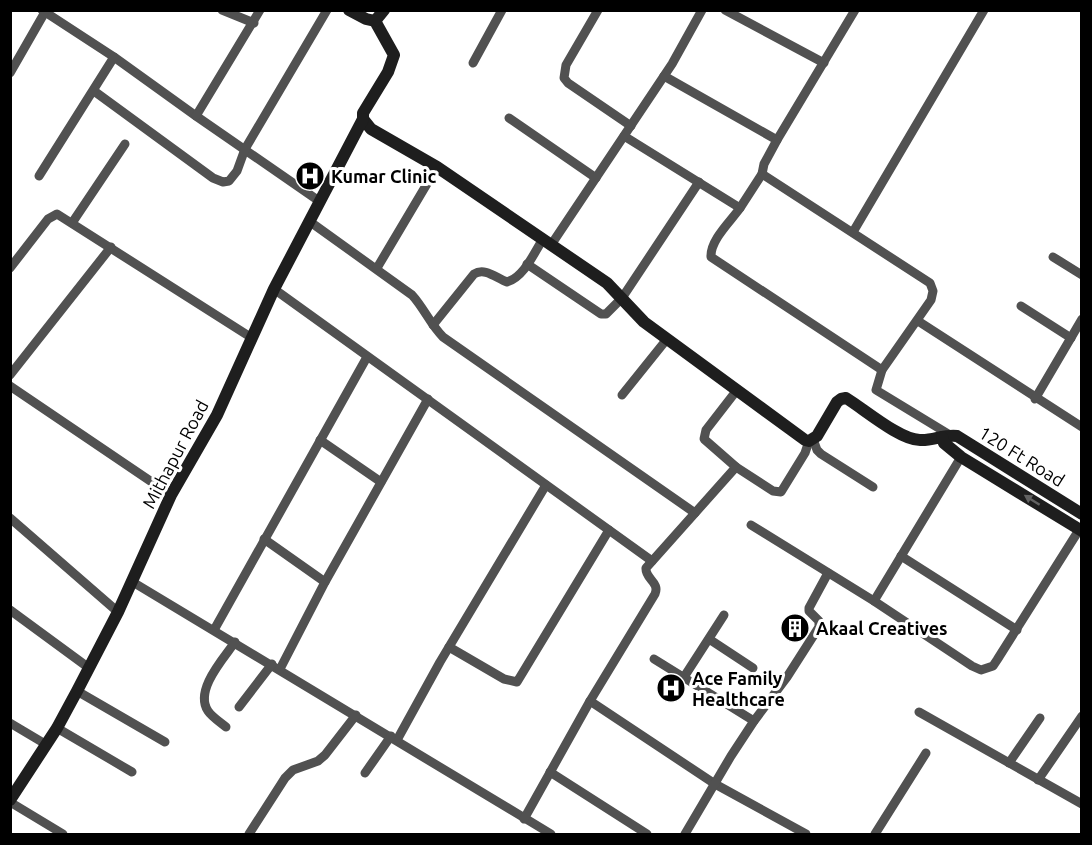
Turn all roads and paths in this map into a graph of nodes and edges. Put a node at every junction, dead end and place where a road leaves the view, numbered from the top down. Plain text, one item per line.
1 (222, 10) edge
2 (260, 10) edge
3 (327, 10) edge
4 (349, 10) edge
5 (384, 10) edge
6 (502, 10) edge
7 (598, 10) edge
8 (702, 10) edge
9 (725, 10) edge
10 (855, 10) edge
11 (984, 10) edge
12 (44, 11) edge
13 (375, 21) junction
14 (254, 23) junction
15 (114, 57) junction
16 (473, 63) dead end
17 (824, 63) junction
18 (10, 73) edge
19 (664, 76) junction
20 (94, 91) junction
21 (196, 116) junction
22 (509, 118) dead end
23 (363, 119) junction
24 (631, 126) junction
25 (624, 136) junction
26 (777, 140) junction
27 (125, 144) dead end
28 (245, 149) junction
29 (437, 167) junction
30 (762, 174) junction
31 (39, 176) dead end
32 (596, 178) junction
33 (699, 182) junction
34 (320, 201) junction
35 (741, 208) junction
36 (309, 221) junction
37 (72, 223) junction
38 (853, 232) junction
39 (547, 242) junction
40 (111, 247) junction
41 (1053, 257) dead end
42 (527, 264) junction
43 (10, 268) edge
44 (377, 268) junction
45 (1082, 275) edge
46 (274, 289) junction
47 (622, 298) junction
48 (1021, 306) dead end
49 (1082, 319) edge
50 (918, 321) junction
51 (434, 326) junction
52 (252, 338) junction
53 (1071, 338) junction
54 (667, 339) junction
55 (367, 357) junction
56 (882, 370) junction
57 (10, 375) edge
58 (10, 386) edge
59 (737, 390) junction
60 (622, 395) dead end
61 (428, 399) junction
62 (1035, 399) junction
63 (1082, 427) edge
64 (946, 436) junction
65 (320, 440) junction
66 (811, 440) junction
67 (961, 457) junction
68 (736, 467) junction
69 (381, 482) junction
70 (546, 486) junction
71 (873, 487) dead end
72 (171, 495) junction
73 (695, 513) junction
74 (1082, 514) edge
75 (10, 518) edge
76 (751, 525) dead end
77 (609, 530) junction
78 (1080, 530) edge
79 (264, 539) junction
80 (901, 556) junction
81 (652, 561) junction
82 (828, 573) junction
83 (131, 581) junction
84 (325, 582) junction
85 (874, 601) junction
86 (10, 610) edge
87 (118, 612) junction
88 (724, 615) dead end
89 (214, 630) junction
90 (1017, 630) junction
91 (709, 639) junction
92 (235, 642) junction
93 (449, 648) junction
94 (654, 659) dead end
95 (276, 667) junction
96 (89, 668) junction
97 (753, 668) dead end
98 (684, 677) junction
99 (78, 691) junction
100 (590, 701) junction
101 (239, 707) dead end
102 (919, 712) dead end
103 (356, 715) junction
104 (1082, 716) edge
105 (1040, 718) dead end
106 (754, 721) junction
107 (10, 723) edge
108 (226, 727) dead end
109 (57, 728) junction
110 (394, 738) junction
111 (165, 742) dead end
112 (46, 745) junction
113 (926, 753) dead end
114 (1009, 763) junction
115 (132, 772) dead end
116 (550, 772) junction
117 (365, 773) dead end
118 (1038, 780) junction
119 (715, 784) junction
120 (10, 801) edge
121 (1082, 804) edge
122 (524, 819) junction
123 (790, 831) edge
124 (63, 834) edge
125 (249, 834) edge
126 (551, 834) edge
127 (647, 834) edge
128 (686, 834) edge
129 (806, 834) edge
130 (875, 834) edge

1 - 14 street
2 - 14 street
3 - 28 street
4 - 13 street
5 - 13 street
6 - 16 street
7 - 24 street
8 - 19 street
9 - 17 street
10 - 17 street
11 - 38 street
12 - 15 street
12 - 18 street
13 - 23 street, Mithapur Road
14 - 21 street
15 - 20 street
15 - 21 street
17 - 26 street
19 - 24 street
19 - 26 street
20 - 28 street
20 - 31 street
21 - 28 street
22 - 32 street
23 - 29 street
23 - 34 street, Mithapur Road
24 - 25 street
25 - 32 street
25 - 33 street
26 - 30 street
27 - 37 street
28 - 34 street
29 - 39 street
29 - 44 street
30 - 35 street
30 - 38 street
32 - 39 street
33 - 35 street
33 - 47 street
34 - 36 street, Mithapur Road
35 - 56 street
36 - 44 street
36 - 46 street, Mithapur Road
37 - 40 street
37 - 43 street
38 - 50 street
39 - 42 street
39 - 47 street
40 - 52 street
40 - 57 street
41 - 45 street
42 - 47 street
42 - 51 street
44 - 51 street
46 - 52 street, Mithapur Road
46 - 55 street
47 - 54 street
48 - 53 street
49 - 53 street
50 - 56 street
50 - 62 street
51 - 73 street
52 - 72 street, Mithapur Road
53 - 62 street
54 - 59 street
54 - 60 street
55 - 61 street
55 - 65 street
56 - 64 street
58 - 72 street
59 - 66 street
59 - 68 street
61 - 69 street
61 - 70 street
62 - 63 street
64 - 66 street
64 - 67 street
64 - 74 street, 120 Ft Road
65 - 69 street
65 - 79 street
66 - 68 street
66 - 71 street
78 -> 67 street
67 - 80 street
68 - 73 street
69 - 84 street
70 - 77 street
70 - 93 street
72 - 83 street, Mithapur Road
73 - 81 street
75 - 87 street
76 - 82 street
77 - 81 street
77 - 93 street
78 - 90 street
79 - 84 street
79 - 89 street
80 - 85 street
80 - 90 street
81 - 100 street
82 - 85 street
82 - 106 street
83 - 87 street, Mithapur Road
83 - 89 street
84 - 95 street
85 - 90 street
86 - 96 street
87 - 96 street, Mithapur Road
88 - 91 street
89 - 92 street
91 - 97 street
91 - 98 street
92 - 95 street
92 - 108 street
93 - 110 street
94 - 98 street
95 - 101 street
95 - 103 street
96 - 99 street, Mithapur Road
98 - 106 street
99 - 109 street, Mithapur Road
99 - 111 street
100 - 116 street
100 - 119 street
102 - 114 street
103 - 110 street
103 - 125 street
104 - 118 street
105 - 114 street
106 - 119 street
107 - 112 street
109 - 112 street, Mithapur Road
109 - 115 street
110 - 117 street
110 - 122 street
112 - 120 street, Mithapur Road
113 - 130 street
114 - 118 street
116 - 122 street
116 - 127 street
118 - 121 street
119 - 123 street
119 - 128 street
120 - 124 street
122 - 126 street
123 - 129 street

